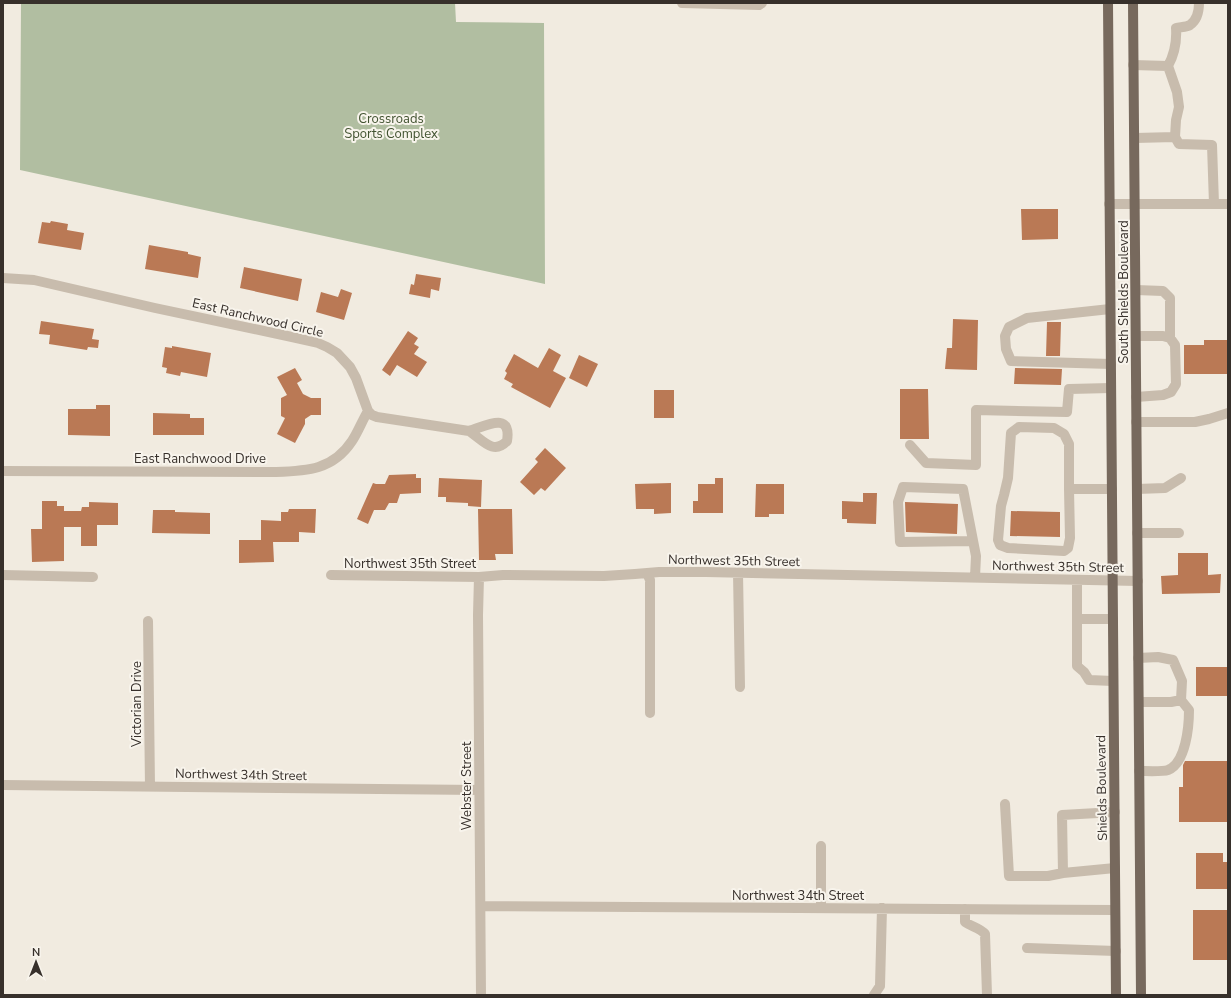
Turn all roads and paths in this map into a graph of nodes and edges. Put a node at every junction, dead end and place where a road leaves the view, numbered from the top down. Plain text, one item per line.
1 (682, 3) edge
2 (762, 3) edge
3 (1108, 3) edge
4 (1133, 3) edge
5 (1199, 3) edge
6 (1134, 65) junction
7 (1168, 66) junction
8 (1175, 137) junction
9 (1134, 138) junction
10 (1109, 204) junction
11 (1135, 204) junction
12 (1214, 204) junction
13 (1228, 204) edge
14 (3, 278) edge
15 (1136, 290) junction
16 (1110, 309) junction
17 (1136, 336) junction
18 (1170, 338) junction
19 (1111, 364) junction
20 (1111, 388) junction
21 (1136, 397) junction
22 (368, 411) junction
23 (1228, 413) edge
24 (1136, 422) junction
25 (469, 431) dead end
26 (910, 445) dead end
27 (3, 471) edge
28 (1181, 478) dead end
29 (1069, 488) junction
30 (1137, 488) junction
31 (1112, 489) junction
32 (1137, 533) junction
33 (1179, 533) dead end
34 (973, 540) junction
35 (647, 573) junction
36 (738, 573) junction
37 (3, 575) edge
38 (330, 575) dead end
39 (93, 577) dead end
40 (479, 577) junction
41 (975, 577) junction
42 (1077, 580) junction
43 (1112, 580) junction
44 (1138, 581) junction
45 (1077, 619) junction
46 (1113, 619) junction
47 (148, 621) dead end
48 (1138, 658) junction
49 (1113, 681) junction
50 (740, 687) dead end
51 (1181, 700) junction
52 (1139, 702) junction
53 (650, 713) dead end
54 (1139, 771) junction
55 (3, 785) edge
56 (150, 787) junction
57 (479, 790) junction
58 (1005, 804) dead end
59 (1114, 812) junction
60 (821, 846) dead end
61 (1115, 868) junction
62 (1063, 873) junction
63 (481, 906) junction
64 (821, 908) junction
65 (882, 908) junction
66 (965, 909) junction
67 (1115, 910) junction
68 (1027, 948) dead end
69 (1116, 951) junction
70 (481, 995) edge
71 (874, 995) edge
72 (987, 995) edge
73 (1116, 995) edge
74 (1141, 995) edge

1 - 2 street
3 - 10 main road, South Shields Boulevard
4 - 6 main road, South Shields Boulevard
5 - 7 street
6 - 7 street
6 - 9 main road, South Shields Boulevard
7 - 8 street
8 - 9 street
8 - 12 street
9 - 11 main road, South Shields Boulevard
10 - 11 street
10 - 16 main road, South Shields Boulevard
11 - 12 street
11 - 15 main road, South Shields Boulevard
12 - 13 street
14 - 22 street, East Ranchwood Circle
15 - 17 main road, South Shields Boulevard
15 - 18 street
16 - 19 main road, South Shields Boulevard
16 - 19 street
17 - 18 street
17 - 21 main road, South Shields Boulevard
18 - 21 street
19 - 20 main road, South Shields Boulevard
20 - 26 street
20 - 31 main road, South Shields Boulevard
21 - 24 main road, South Shields Boulevard
22 - 25 street
22 - 27 street, East Ranchwood Drive
23 - 24 street
24 - 30 main road, South Shields Boulevard
28 - 30 street
29 - 29 street
29 - 31 street
30 - 32 main road, South Shields Boulevard
31 - 43 main road, South Shields Boulevard
32 - 33 street
32 - 44 main road, South Shields Boulevard
34 - 34 street
34 - 41 street
35 - 36 street, Northwest 35th Street
35 - 40 street, Northwest 35th Street
35 - 53 street
36 - 41 street, Northwest 35th Street
36 - 50 street
37 - 39 street
38 - 40 street, Northwest 35th Street
40 - 57 street, Webster Street
41 - 42 street, Northwest 35th Street
42 - 43 street, Northwest 35th Street
42 - 45 street
43 - 44 street, Northwest 35th Street
43 - 46 main road, Shields Boulevard
44 - 48 main road
45 - 46 street
45 - 49 street
46 - 49 main road, Shields Boulevard
47 - 56 street, Victorian Drive
48 - 51 street
48 - 52 main road
49 - 59 main road, Shields Boulevard
51 - 52 street
51 - 54 street
52 - 54 main road
54 - 74 main road
55 - 56 street, Northwest 34th Street
56 - 57 street, Northwest 34th Street
57 - 63 street, Webster Street
58 - 62 street
59 - 61 main road, Shields Boulevard
59 - 62 street
60 - 64 street
61 - 62 street
61 - 67 main road, Shields Boulevard
63 - 64 street, Northwest 34th Street
63 - 70 street, Webster Street
64 - 65 street, Northwest 34th Street
65 - 66 street, Northwest 34th Street
65 - 71 street
66 - 67 street, Northwest 34th Street
66 - 72 street
67 - 69 main road, Shields Boulevard
68 - 69 street
69 - 73 main road, Shields Boulevard

